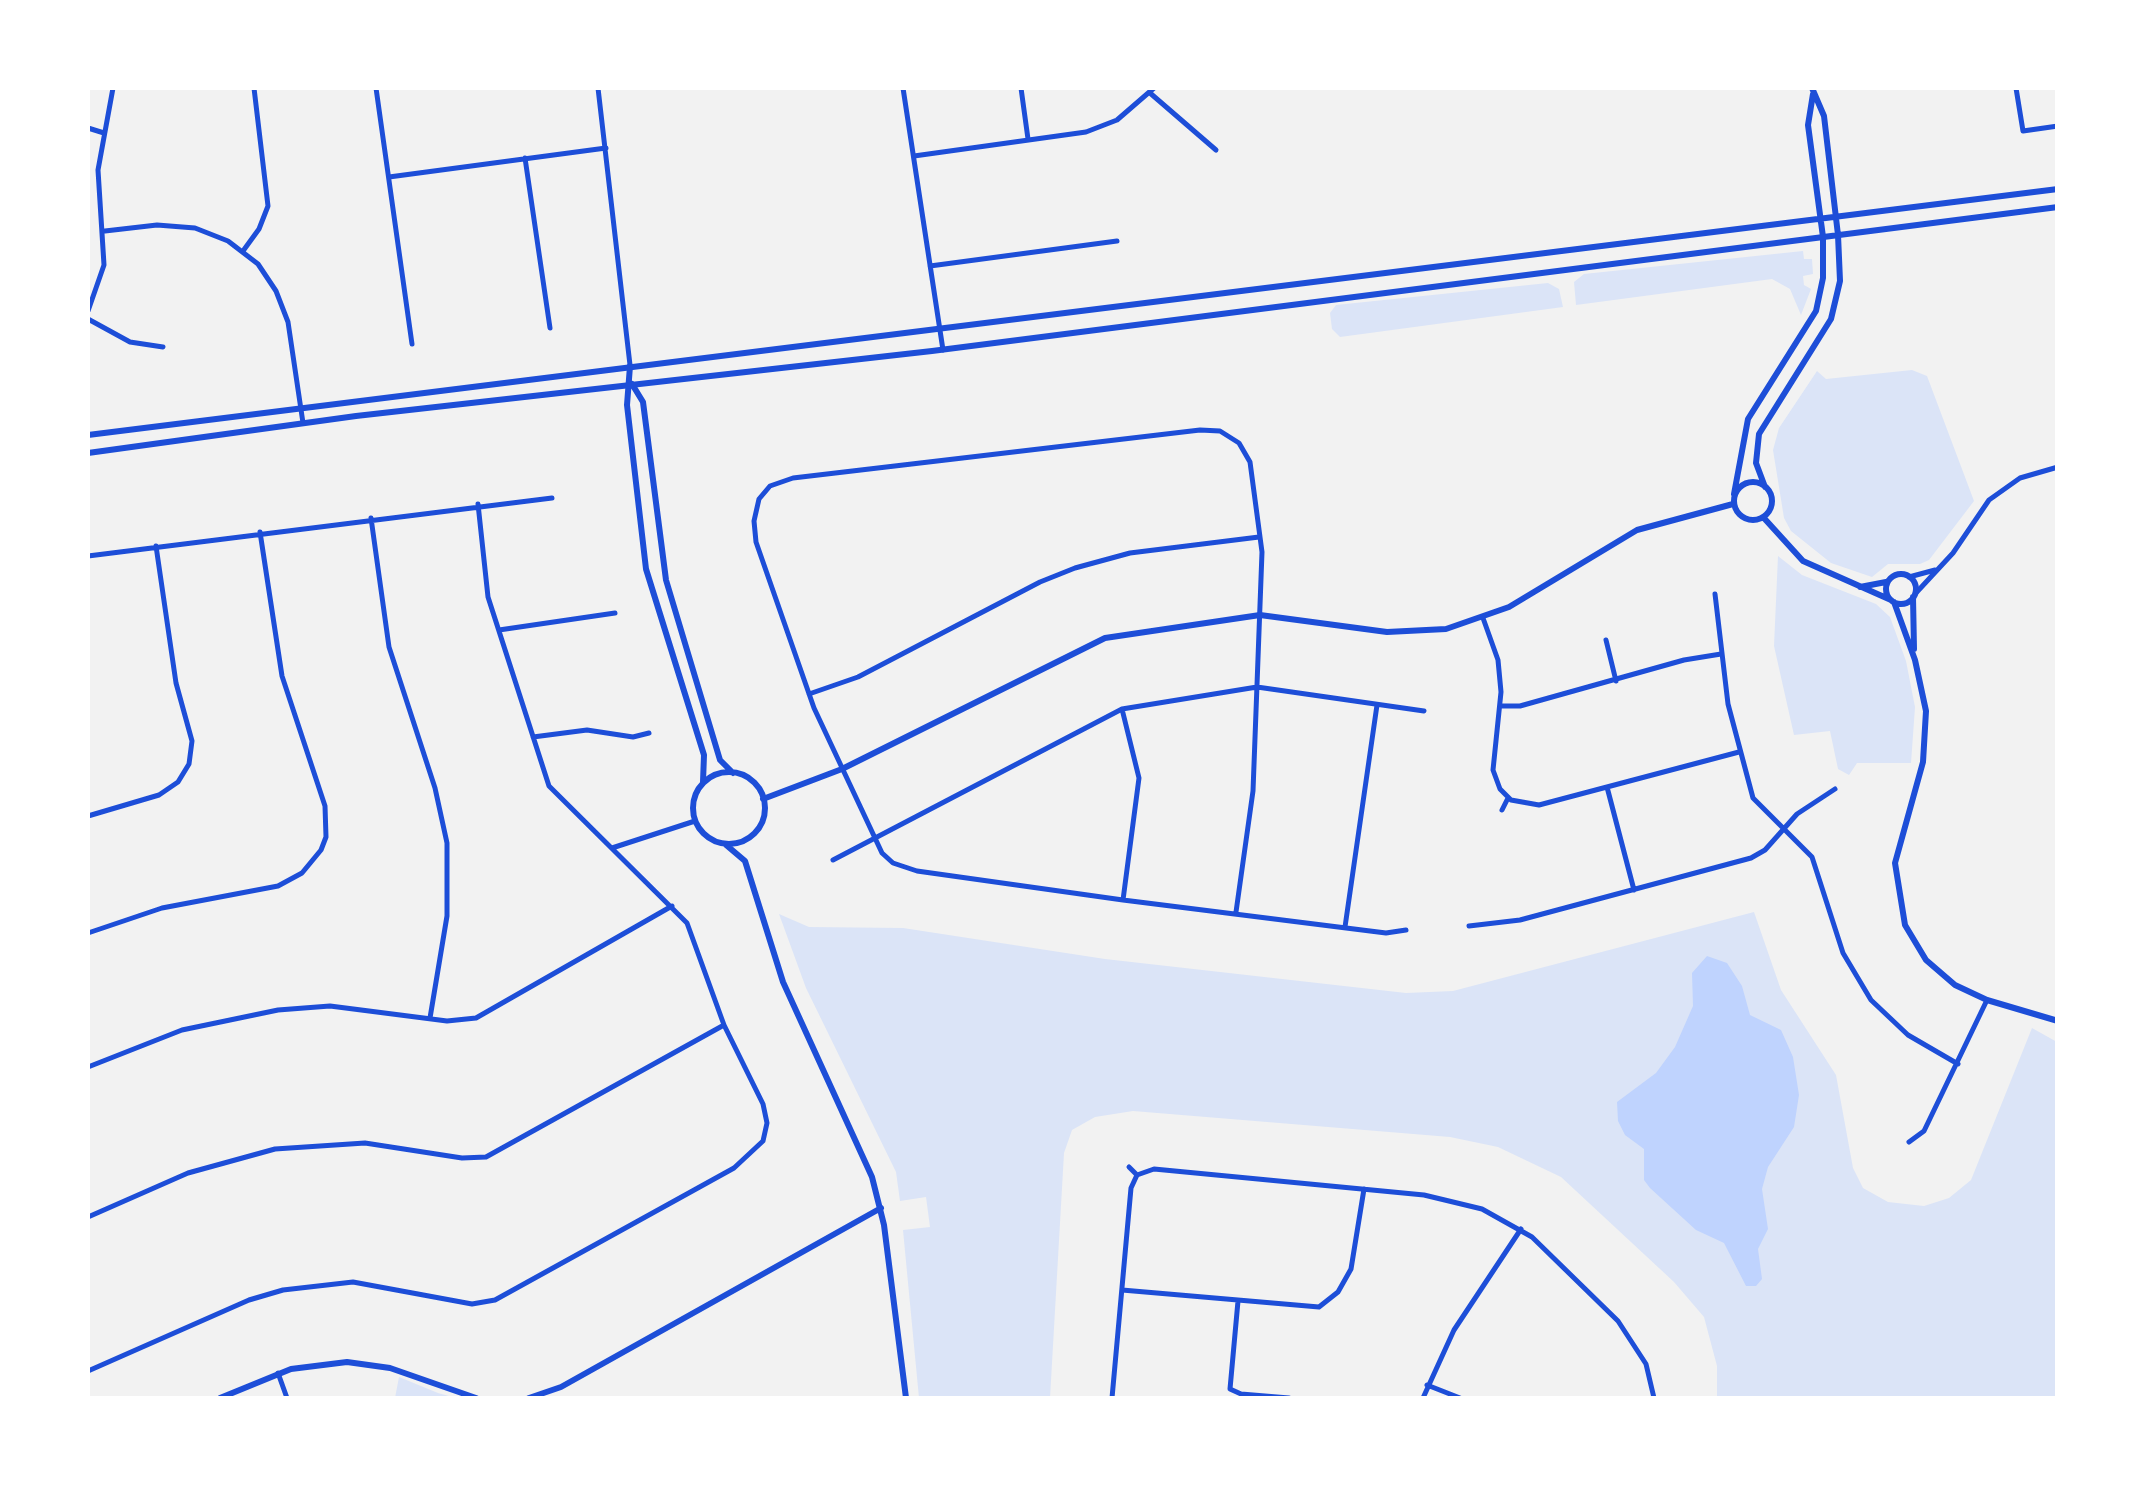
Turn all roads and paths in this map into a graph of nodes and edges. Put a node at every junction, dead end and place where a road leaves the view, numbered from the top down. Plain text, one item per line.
1 (113, 88) edge
2 (254, 88) edge
3 (376, 88) edge
4 (598, 88) edge
5 (903, 88) edge
6 (1021, 88) edge
7 (2016, 88) edge
8 (1152, 90) edge
9 (1812, 91) edge
10 (2058, 126) edge
11 (88, 128) edge
12 (104, 133) junction
13 (1028, 140) junction
14 (606, 148) junction
15 (1216, 150) dead end
16 (913, 156) junction
17 (525, 158) junction
18 (389, 177) junction
19 (2058, 189) edge
20 (2058, 207) edge
21 (1836, 217) junction
22 (1820, 219) junction
23 (105, 231) junction
24 (1838, 235) junction
25 (1823, 237) junction
26 (1117, 241) dead end
27 (243, 251) junction
28 (930, 266) junction
29 (88, 311) edge
30 (88, 319) edge
31 (550, 328) dead end
32 (940, 332) junction
33 (412, 344) dead end
34 (163, 347) dead end
35 (943, 350) junction
36 (630, 365) junction
37 (632, 383) junction
38 (300, 406) junction
39 (303, 423) junction
40 (88, 436) edge
41 (88, 453) edge
42 (2058, 467) edge
43 (1765, 487) junction
44 (1734, 494) junction
45 (552, 498) dead end
46 (478, 504) junction
47 (1732, 504) junction
48 (1763, 517) junction
49 (370, 518) junction
50 (260, 532) junction
51 (1260, 536) junction
52 (156, 546) junction
53 (88, 556) edge
54 (1938, 569) junction
55 (1910, 576) junction
56 (1888, 581) junction
57 (1858, 587) junction
58 (1715, 594) dead end
59 (1914, 596) junction
60 (1893, 601) junction
61 (615, 613) dead end
62 (1260, 615) junction
63 (1483, 618) junction
64 (498, 630) junction
65 (1606, 640) dead end
66 (1722, 654) junction
67 (1915, 660) junction
68 (1616, 681) junction
69 (1257, 687) junction
70 (809, 694) junction
71 (1377, 705) junction
72 (1501, 706) junction
73 (1122, 710) junction
74 (1424, 710) dead end
75 (649, 734) dead end
76 (533, 736) junction
77 (1740, 752) junction
78 (842, 769) junction
79 (732, 773) junction
80 (703, 782) junction
81 (1607, 787) junction
82 (1835, 789) dead end
83 (1508, 798) junction
84 (762, 799) junction
85 (1502, 810) dead end
86 (88, 816) edge
87 (695, 821) junction
88 (1783, 830) junction
89 (751, 838) junction
90 (875, 838) junction
91 (726, 844) junction
92 (612, 848) junction
93 (833, 860) dead end
94 (745, 861) junction
95 (1634, 890) junction
96 (1124, 900) junction
97 (672, 906) junction
98 (1236, 912) junction
99 (1469, 926) dead end
100 (1344, 928) junction
101 (1406, 930) dead end
102 (88, 934) edge
103 (1987, 1000) junction
104 (430, 1018) junction
105 (2058, 1022) edge
106 (724, 1025) junction
107 (1958, 1064) junction
108 (88, 1068) edge
109 (1909, 1142) dead end
110 (1129, 1168) dead end
111 (1137, 1175) junction
112 (1364, 1189) junction
113 (881, 1208) junction
114 (88, 1217) edge
115 (1520, 1229) junction
116 (1122, 1290) junction
117 (1238, 1301) junction
118 (88, 1371) edge
119 (278, 1374) junction
120 (1427, 1385) junction
121 (1232, 1396) edge
122 (220, 1398) edge
123 (287, 1398) edge
124 (476, 1398) edge
125 (529, 1398) edge
126 (906, 1398) edge
127 (1112, 1398) edge
128 (1290, 1398) edge
129 (1422, 1398) edge
130 (1460, 1398) edge
131 (1654, 1398) edge

1 - 12 street
2 - 27 street
3 - 18 street
4 - 14 street
5 - 16 street
6 - 13 street
7 - 10 street
8 - 13 street
8 - 15 street
9 - 21 street
9 - 22 street
11 - 12 street
12 - 23 street
13 - 16 street
14 - 17 street
14 - 36 street
16 - 28 street
17 - 18 street
17 - 31 street
18 - 33 street
19 - 21 street
20 - 24 street
21 - 22 street
21 - 24 street
22 - 25 street
22 - 32 street
23 - 27 street
23 - 29 street
24 - 25 street
24 - 43 street
25 - 35 street
25 - 44 street
26 - 28 street
27 - 38 street
28 - 32 street
30 - 34 street
32 - 35 street
32 - 36 street
35 - 37 street
36 - 37 street
36 - 38 street
37 - 39 street
37 - 79 street
37 - 80 street
38 - 39 street
38 - 40 street
39 - 41 street
42 - 54 street
43 - 44 street
43 - 48 street
44 - 47 street
45 - 46 street
46 - 49 street
46 - 64 street
47 - 48 street
47 - 63 street
48 - 57 street
49 - 50 street
49 - 104 street
50 - 52 street
50 - 102 street
51 - 62 street
51 - 70 street
51 - 70 street
52 - 53 street
52 - 86 street
54 - 55 street
54 - 59 street
55 - 56 street
55 - 59 street
56 - 57 street
56 - 60 street
57 - 60 street
58 - 66 street
59 - 60 street
59 - 67 street
60 - 67 street
61 - 64 street
62 - 63 street
62 - 69 street
62 - 78 street
63 - 72 street
64 - 76 street
65 - 68 street
66 - 68 street
66 - 77 street
67 - 103 street
68 - 72 street
69 - 71 street
69 - 73 street
69 - 98 street
70 - 78 street
71 - 74 street
71 - 100 street
72 - 83 street
73 - 90 street
73 - 96 street
75 - 76 street
76 - 92 street
77 - 81 street
77 - 88 street
78 - 84 street
78 - 90 street
79 - 80 street
79 - 84 street
80 - 87 street
81 - 83 street
81 - 95 street
82 - 88 street
83 - 85 street
84 - 89 street
87 - 91 street
87 - 92 street
88 - 95 street
88 - 107 street
89 - 91 street
89 - 94 street
90 - 93 street
90 - 96 street
91 - 94 street
92 - 97 street
94 - 113 street
95 - 99 street
96 - 98 street
97 - 104 street
97 - 106 street
98 - 100 street
100 - 101 street
103 - 105 street
103 - 107 street
104 - 108 street
106 - 114 street
106 - 118 street
107 - 109 street
110 - 111 street
111 - 112 street
111 - 116 street
112 - 115 street
112 - 117 street
113 - 125 street
113 - 126 street
115 - 120 street
115 - 131 street
116 - 117 street
116 - 127 street
117 - 121 street
119 - 122 street
119 - 123 street
119 - 124 street
120 - 129 street
120 - 130 street
121 - 128 street

